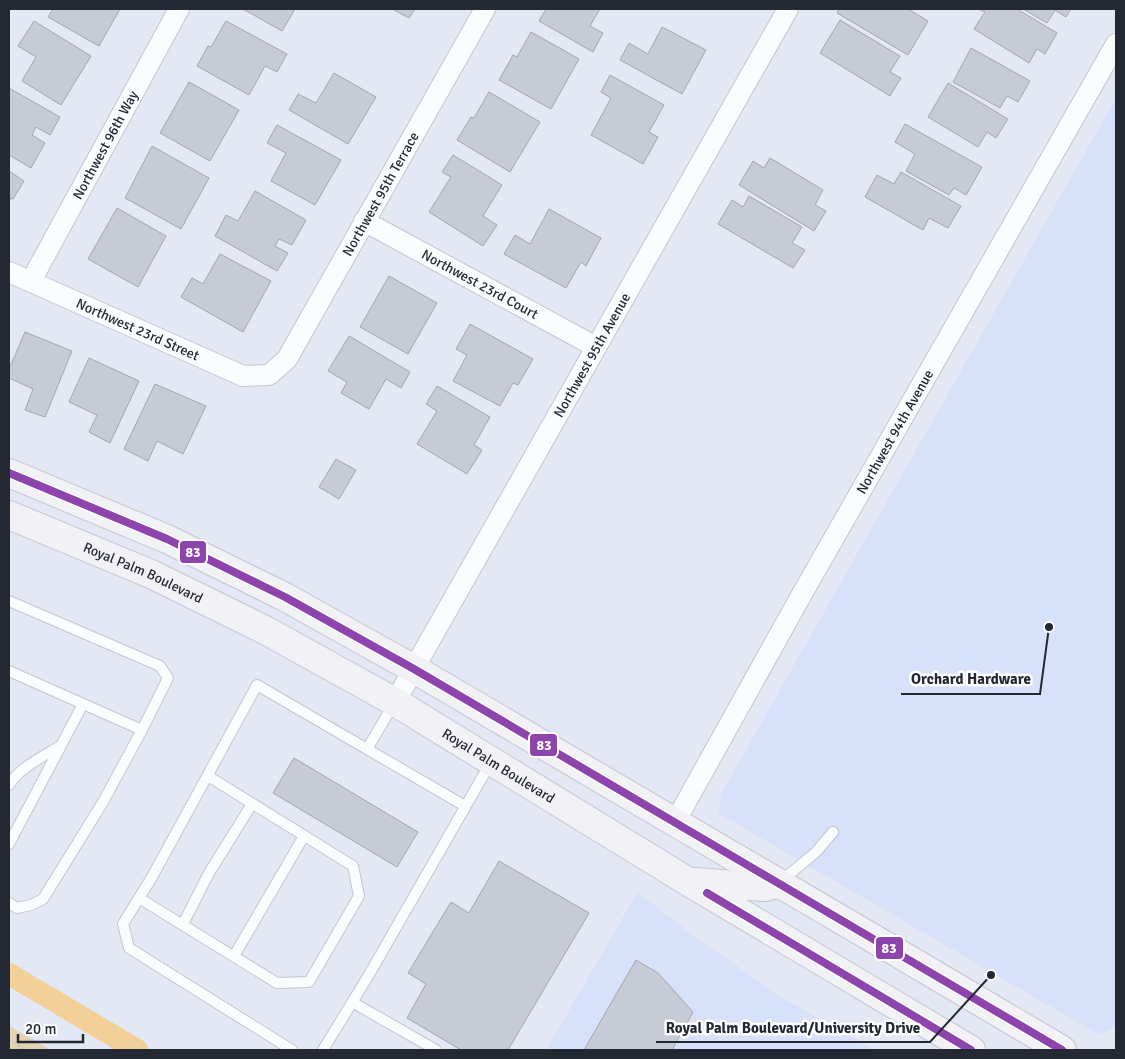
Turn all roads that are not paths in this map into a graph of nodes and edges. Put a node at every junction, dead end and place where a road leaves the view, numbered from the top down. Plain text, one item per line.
1 (179, 9) edge
2 (485, 9) edge
3 (788, 9) edge
4 (1116, 44) edge
5 (364, 221) junction
6 (9, 272) edge
7 (31, 281) junction
8 (596, 347) junction
9 (270, 375) joint
10 (9, 473) edge
11 (9, 515) edge
12 (9, 601) edge
13 (414, 669) junction
14 (9, 671) edge
15 (395, 702) junction
16 (83, 704) junction
17 (142, 730) junction
18 (61, 745) junction
19 (367, 749) junction
20 (491, 761) junction
21 (208, 776) junction
22 (9, 785) edge
23 (252, 804) junction
24 (465, 806) junction
25 (675, 822) junction
26 (833, 832) dead end
27 (304, 836) junction
28 (9, 844) edge
29 (687, 881) junction
30 (779, 883) junction
31 (139, 898) junction
32 (9, 903) edge
33 (183, 924) junction
34 (234, 956) junction
35 (352, 1002) junction
36 (292, 1050) edge
37 (323, 1050) edge
38 (436, 1050) edge
39 (971, 1050) edge
40 (1062, 1050) edge

1 - 7 street, Northwest 96th Way
2 - 5 street, Northwest 95th Terrace
3 - 8 street, Northwest 95th Avenue
4 - 25 street, Northwest 94th Avenue
5 - 8 street, Northwest 23rd Court
5 - 9 street, Northwest 95th Terrace
6 - 7 street, Northwest 23rd Street
7 - 9 street, Northwest 23rd Street
8 - 13 street, Northwest 95th Avenue
10 - 13 main road
11 - 15 main road, Royal Palm Boulevard
12 - 17 lane
13 - 15 street, Northwest 95th Avenue
13 - 25 main road
14 - 16 lane
15 - 19 lane
15 - 20 main road, Royal Palm Boulevard
16 - 17 lane
16 - 18 lane
17 - 32 lane
18 - 22 lane
18 - 28 lane
19 - 21 lane
19 - 24 lane
20 - 24 lane
20 - 29 main road, Royal Palm Boulevard
21 - 23 lane
21 - 31 lane
23 - 27 lane
23 - 33 lane
24 - 35 lane
25 - 30 main road
26 - 30 lane
27 - 34 lane
27 - 34 lane
29 - 30 main road
29 - 39 main road, Royal Palm Boulevard
30 - 40 main road
31 - 33 lane
31 - 36 lane
33 - 34 lane
35 - 37 lane
35 - 38 lane

